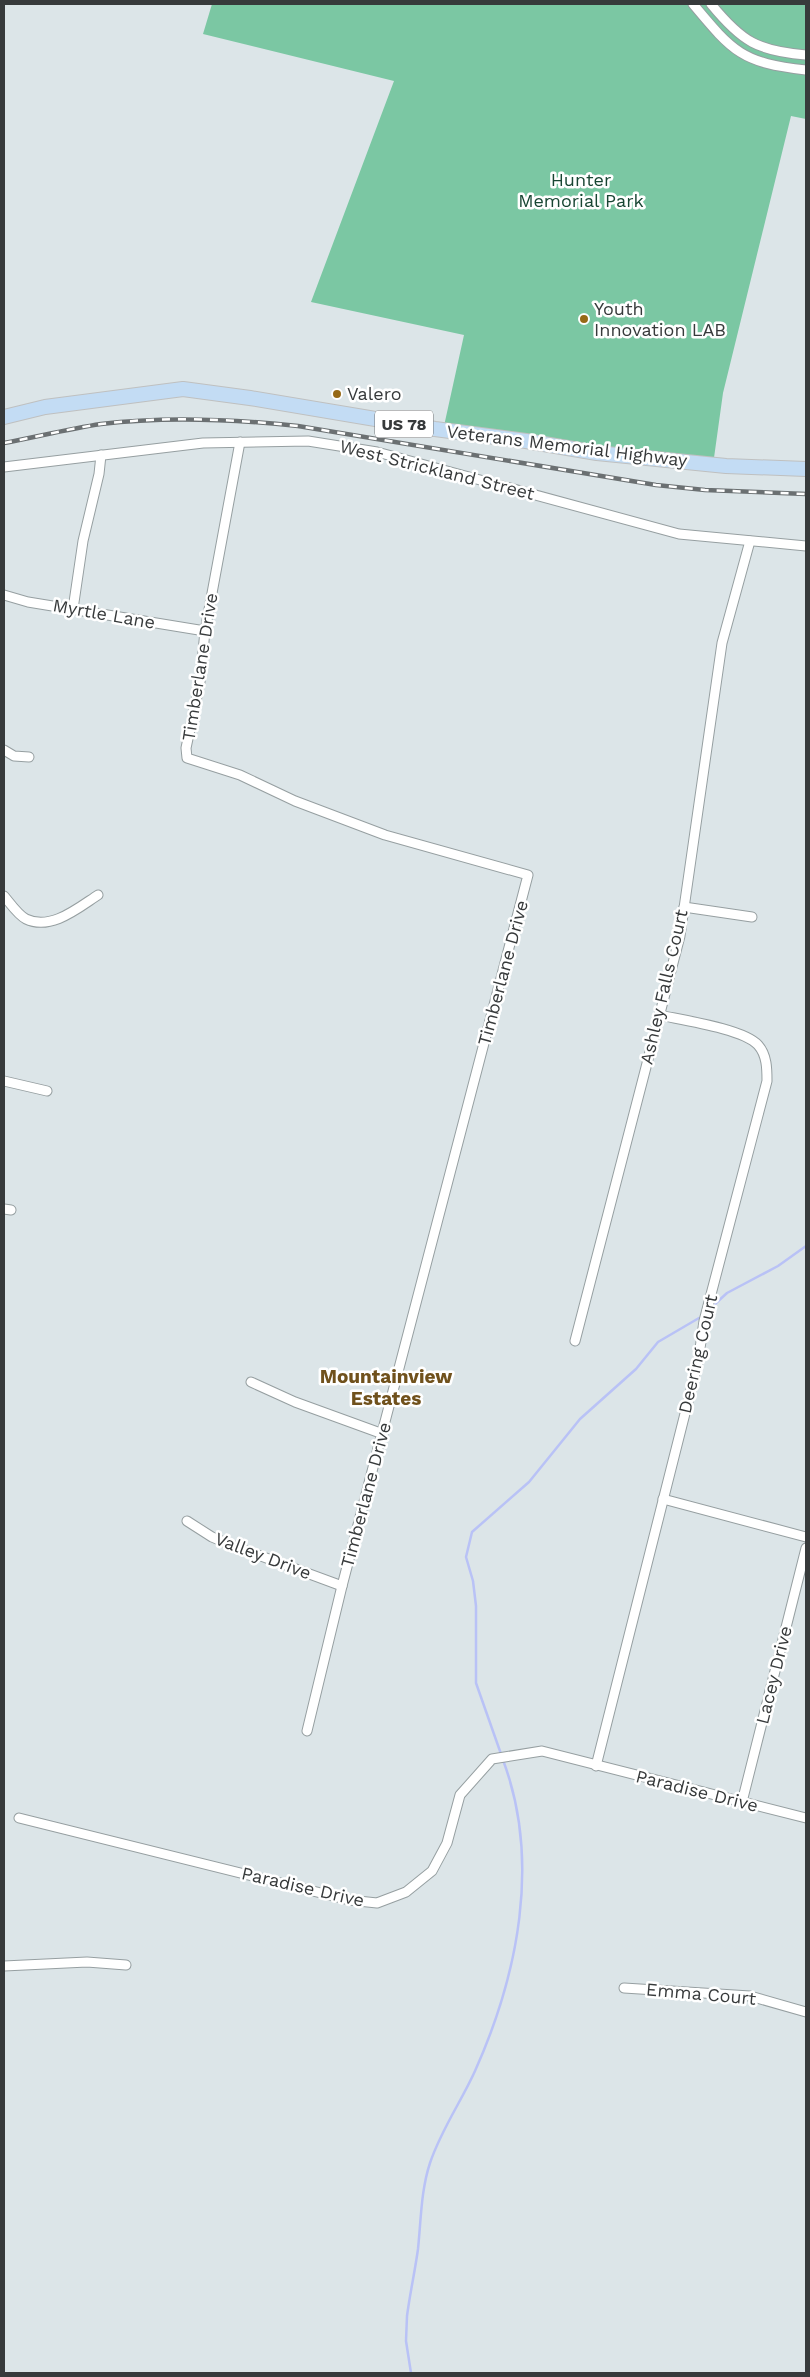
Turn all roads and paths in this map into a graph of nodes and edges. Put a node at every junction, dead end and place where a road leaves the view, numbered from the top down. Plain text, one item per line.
1 (693, 4) edge
2 (711, 4) edge
3 (806, 55) edge
4 (806, 70) edge
5 (4, 417) edge
6 (240, 442) junction
7 (100, 455) junction
8 (4, 467) edge
9 (806, 469) edge
10 (750, 541) junction
11 (806, 546) edge
12 (4, 595) edge
13 (72, 609) junction
14 (205, 631) junction
15 (4, 750) edge
16 (29, 757) dead end
17 (98, 895) dead end
18 (4, 896) edge
19 (684, 907) junction
20 (752, 917) dead end
21 (659, 1015) junction
22 (4, 1081) edge
23 (47, 1091) dead end
24 (575, 1341) dead end
25 (251, 1382) dead end
26 (383, 1434) junction
27 (663, 1499) junction
28 (187, 1522) dead end
29 (806, 1537) edge
30 (806, 1548) edge
31 (342, 1586) junction
32 (307, 1731) dead end
33 (596, 1766) junction
34 (742, 1802) junction
35 (19, 1818) dead end
36 (806, 1818) edge
37 (126, 1965) dead end
38 (4, 1966) edge
39 (624, 1988) dead end
40 (806, 2012) edge

1 - 4 street
2 - 3 street
5 - 9 main road, Veterans Memorial Highway / US 78
6 - 7 street, West Strickland Street
6 - 10 street, West Strickland Street
6 - 14 street, Timberlane Drive
7 - 8 street, West Strickland Street
7 - 13 street
10 - 11 street, West Strickland Street
10 - 19 street, Ashley Falls Court
12 - 13 street, Myrtle Lane
13 - 14 street, Myrtle Lane
14 - 26 street, Timberlane Drive
15 - 16 street
17 - 18 street
19 - 20 street
19 - 21 street, Ashley Falls Court
21 - 24 street, Ashley Falls Court
21 - 27 street, Deering Court
22 - 23 street
25 - 26 street
26 - 31 street, Timberlane Drive
27 - 29 street
27 - 33 street, Deering Court
28 - 31 street, Valley Drive
30 - 34 street, Lacey Drive
31 - 32 street, Timberlane Drive
33 - 34 street, Paradise Drive
33 - 35 street, Paradise Drive
34 - 36 street, Paradise Drive
37 - 38 street
39 - 40 street, Emma Court

